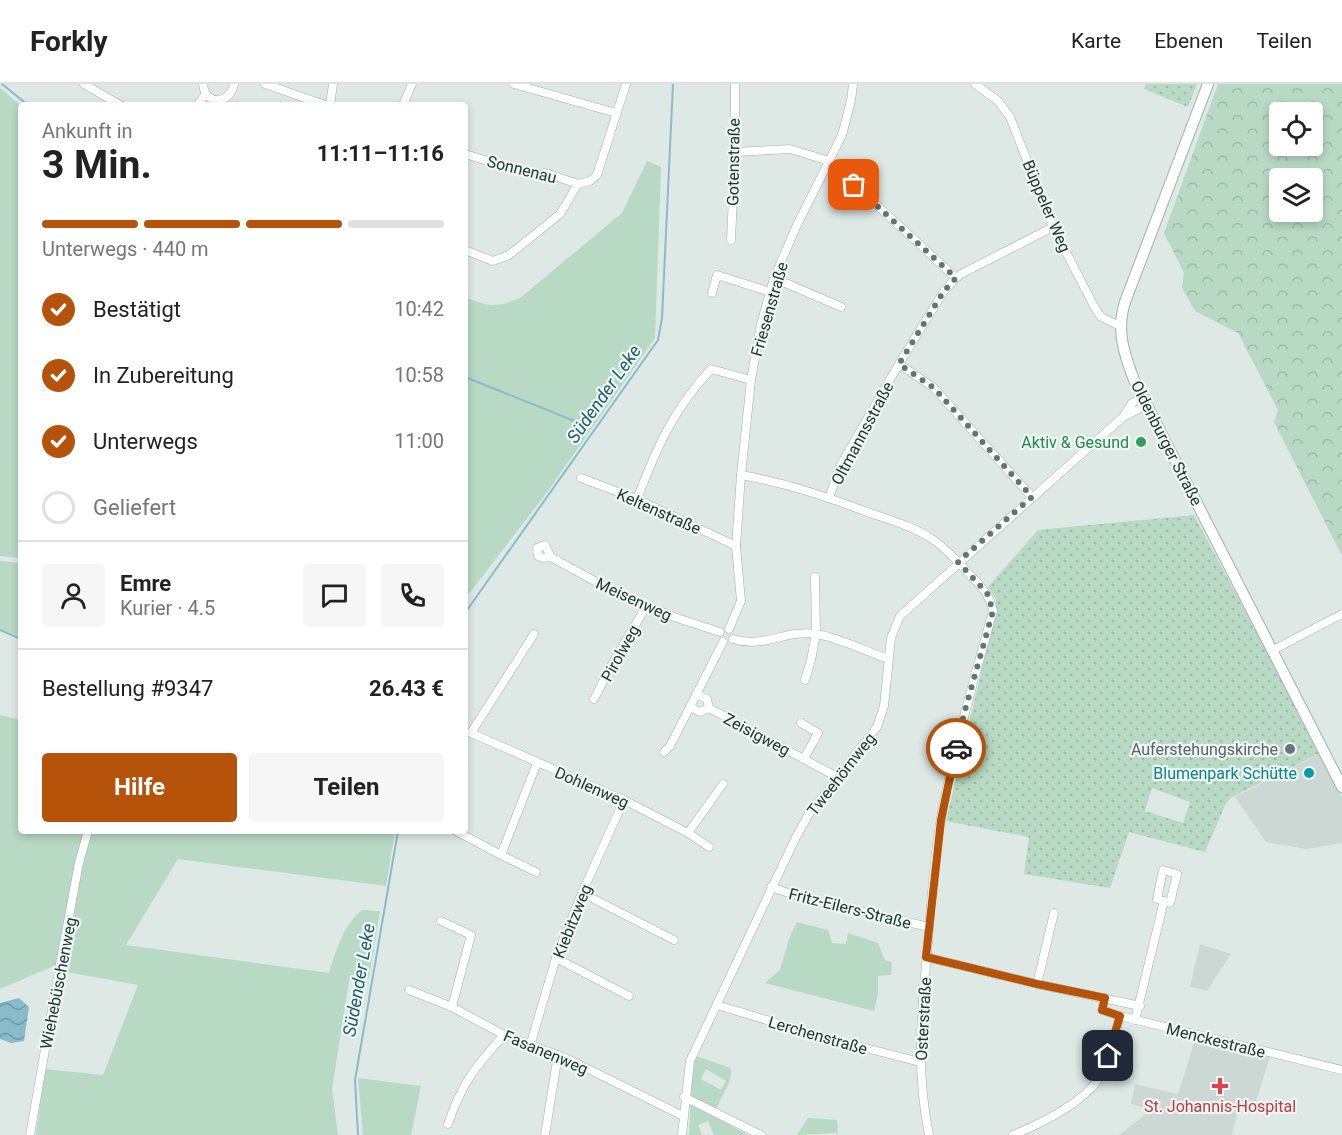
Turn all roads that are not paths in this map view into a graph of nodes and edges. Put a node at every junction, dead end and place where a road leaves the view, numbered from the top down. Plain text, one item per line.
1 (84, 84) edge
2 (203, 84) edge
3 (234, 84) edge
4 (265, 84) edge
5 (333, 84) edge
6 (412, 84) edge
7 (514, 84) edge
8 (626, 84) edge
9 (735, 84) edge
10 (853, 84) edge
11 (975, 84) edge
12 (1208, 84) edge
13 (206, 94) junction
14 (115, 102) edge
15 (199, 102) edge
16 (316, 102) edge
17 (330, 102) edge
18 (404, 102) edge
19 (616, 113) junction
20 (735, 152) junction
21 (468, 155) edge
22 (829, 161) junction
23 (578, 184) junction
24 (1053, 227) junction
25 (731, 240) dead end
26 (468, 251) edge
27 (774, 278) junction
28 (956, 278) junction
29 (770, 292) junction
30 (712, 293) dead end
31 (841, 307) dead end
32 (1120, 326) junction
33 (899, 364) junction
34 (751, 381) junction
35 (1145, 401) junction
36 (741, 475) junction
37 (581, 477) dead end
38 (1032, 497) junction
39 (829, 498) junction
40 (637, 499) junction
41 (736, 546) junction
42 (551, 557) dead end
43 (958, 562) junction
44 (814, 577) dead end
45 (646, 607) junction
46 (1342, 614) edge
47 (729, 629) junction
48 (720, 632) junction
49 (534, 634) dead end
50 (816, 634) junction
51 (733, 639) junction
52 (723, 642) junction
53 (1273, 650) junction
54 (888, 659) junction
55 (805, 680) dead end
56 (696, 694) junction
57 (594, 699) dead end
58 (690, 707) junction
59 (709, 708) junction
60 (801, 723) dead end
61 (664, 752) dead end
62 (804, 759) junction
63 (537, 763) junction
64 (839, 778) junction
65 (723, 784) dead end
66 (1342, 787) edge
67 (624, 800) junction
68 (688, 833) junction
69 (87, 834) edge
70 (462, 834) edge
71 (709, 847) dead end
72 (501, 855) junction
73 (536, 872) dead end
74 (771, 887) junction
75 (582, 893) junction
76 (1164, 901) dead end
77 (1054, 913) dead end
78 (441, 921) dead end
79 (929, 927) junction
80 (674, 940) dead end
81 (926, 957) junction
82 (556, 958) junction
83 (1037, 984) junction
84 (409, 990) dead end
85 (629, 996) dead end
86 (1105, 998) junction
87 (717, 1005) junction
88 (1140, 1005) junction
89 (452, 1007) junction
90 (1120, 1016) junction
91 (1136, 1020) junction
92 (504, 1035) junction
93 (530, 1046) junction
94 (558, 1055) junction
95 (920, 1062) junction
96 (1342, 1070) edge
97 (684, 1097) junction
98 (683, 1116) junction
99 (448, 1124) dead end
100 (30, 1135) edge
101 (544, 1135) edge
102 (682, 1135) edge
103 (761, 1135) edge
104 (929, 1135) edge
105 (1013, 1135) edge

1 - 14 street
2 - 13 street
3 - 13 street
4 - 16 street
5 - 17 street
6 - 18 street
7 - 19 street
8 - 19 street
9 - 20 street, Gotenstraße
10 - 22 street, Friesenstraße
11 - 24 street, Büppeler Weg
12 - 32 main road, Oldenburger Straße
13 - 15 street
19 - 23 street, Sonnenau
20 - 22 street
20 - 25 street, Gotenstraße
21 - 23 street, Sonnenau
22 - 27 street, Friesenstraße
22 - 28 street
23 - 26 street, Sonnenau
24 - 28 street, Oltmannsstraße
24 - 32 street, Büppeler Weg
27 - 29 street, Friesenstraße
27 - 31 street
28 - 33 street, Oltmannsstraße
29 - 30 street
29 - 34 street, Friesenstraße
32 - 35 main road, Oldenburger Straße
33 - 38 street
33 - 39 street, Oltmannsstraße
34 - 36 street, Friesenstraße
34 - 40 street
35 - 38 street, Tweehörnweg
35 - 53 main road, Oldenburger Straße
36 - 39 street
36 - 41 street, Friesenstraße
37 - 40 street, Keltenstraße
38 - 43 street, Tweehörnweg
39 - 43 street, Oltmannsstraße
40 - 41 street, Keltenstraße
41 - 47 street, Friesenstraße
42 - 45 street, Meisenweg
43 - 54 street, Tweehörnweg
43 - 79 street, Osterstraße
44 - 50 street
45 - 48 street, Meisenweg
45 - 57 street, Pirolweg
46 - 53 street
47 - 48 street
47 - 51 street
48 - 52 street
49 - 63 street, Dohlenweg
50 - 51 street
50 - 54 street
50 - 55 street
51 - 52 street
52 - 56 street
53 - 66 main road, Oldenburger Straße
54 - 64 street, Tweehörnweg
56 - 58 street
56 - 59 street, Zeisigweg
58 - 59 street, Zeisigweg
58 - 61 street
59 - 62 street, Zeisigweg
60 - 62 street, Zeisigweg
62 - 64 street, Zeisigweg
63 - 67 street, Dohlenweg
63 - 72 street
64 - 74 street, Tweehörnweg
65 - 68 street
67 - 68 street, Dohlenweg
67 - 75 street, Kiebitzweg
68 - 71 street, Dohlenweg
69 - 100 street, Wiehebüschenweg
70 - 72 street
72 - 73 street
74 - 79 street, Fritz-Eilers-Straße
74 - 87 street, Tweehörnweg
75 - 80 street
75 - 82 street, Kiebitzweg
76 - 88 street
77 - 83 street
78 - 89 street
79 - 81 street, Osterstraße
81 - 83 street
81 - 95 street, Osterstraße
82 - 85 street
82 - 93 street, Kiebitzweg
83 - 86 street
84 - 89 street, Fasanenweg
86 - 88 street
86 - 90 street
87 - 95 street, Lerchenstraße
87 - 97 street, Tweehörnweg
88 - 91 street
89 - 92 street, Fasanenweg
90 - 91 street, Menckestraße
90 - 105 street
91 - 96 street, Menckestraße
92 - 93 street, Fasanenweg
92 - 99 street
93 - 94 street, Fasanenweg
94 - 98 street, Fasanenweg
94 - 101 street
95 - 104 street, Osterstraße
97 - 98 street, Tweehörnweg
97 - 103 street
98 - 102 street, Tweehörnweg

